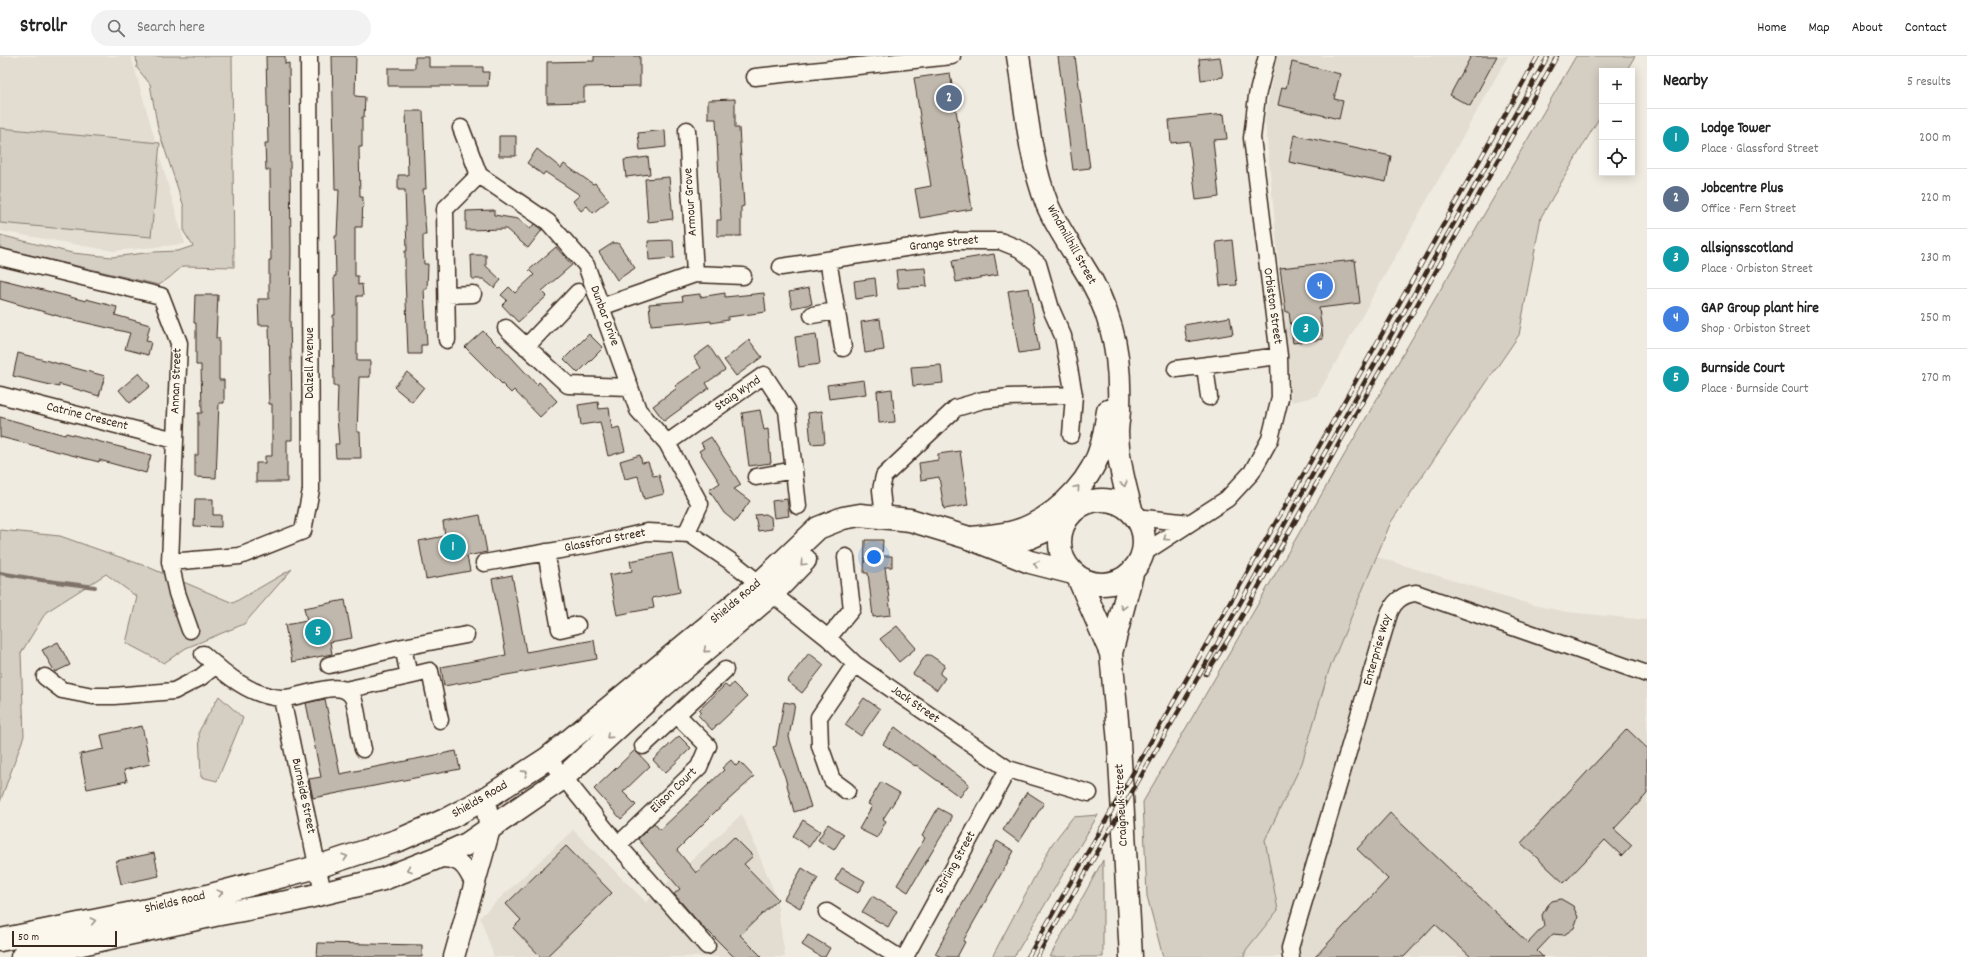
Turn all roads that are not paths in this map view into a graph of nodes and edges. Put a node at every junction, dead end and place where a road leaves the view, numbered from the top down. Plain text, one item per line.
1 (309, 56) edge
2 (952, 56) edge
3 (1018, 56) edge
4 (1267, 56) edge
5 (755, 76) dead end
6 (461, 128) dead end
7 (687, 130) dead end
8 (479, 175) junction
9 (0, 257) edge
10 (828, 260) junction
11 (782, 267) dead end
12 (695, 274) junction
13 (743, 276) dead end
14 (578, 292) dead end
15 (446, 294) junction
16 (472, 294) dead end
17 (601, 307) junction
18 (836, 311) junction
19 (812, 315) dead end
20 (506, 328) dead end
21 (447, 340) dead end
22 (1116, 346) junction
23 (526, 347) junction
24 (843, 348) dead end
25 (1279, 356) junction
26 (1205, 366) junction
27 (1176, 369) dead end
28 (630, 387) junction
29 (0, 395) edge
30 (1074, 395) junction
31 (1210, 397) dead end
32 (1117, 432) junction
33 (1071, 435) dead end
34 (175, 440) junction
35 (668, 443) junction
36 (794, 470) junction
37 (756, 477) dead end
38 (1089, 502) junction
39 (798, 506) dead end
40 (1134, 515) junction
41 (884, 518) junction
42 (1065, 522) junction
43 (1190, 523) junction
44 (686, 534) junction
45 (969, 538) junction
46 (993, 546) junction
47 (546, 552) junction
48 (846, 557) dead end
49 (170, 562) junction
50 (1138, 562) junction
51 (484, 563) dead end
52 (1076, 575) junction
53 (765, 589) junction
54 (577, 625) dead end
55 (190, 630) dead end
56 (466, 635) dead end
57 (828, 638) junction
58 (403, 647) junction
59 (1111, 653) junction
60 (203, 654) dead end
61 (855, 664) junction
62 (216, 665) junction
63 (329, 665) dead end
64 (725, 670) dead end
65 (1647, 674) edge
66 (409, 676) junction
67 (45, 677) dead end
68 (345, 690) junction
69 (282, 699) junction
70 (677, 715) junction
71 (440, 720) dead end
72 (643, 746) dead end
73 (363, 749) dead end
74 (548, 758) junction
75 (1008, 769) junction
76 (563, 778) junction
77 (846, 791) dead end
78 (1089, 792) dead end
79 (485, 799) junction
80 (490, 829) junction
81 (618, 845) junction
82 (434, 859) junction
83 (316, 867) junction
84 (474, 885) junction
85 (323, 893) junction
86 (827, 912) dead end
87 (0, 940) edge
88 (706, 946) dead end
89 (22, 957) edge
90 (454, 957) edge
91 (898, 957) edge
92 (905, 957) edge
93 (1131, 957) edge
94 (1291, 957) edge

1 - 49 street, Dalzell Avenue
2 - 5 street
3 - 22 main road, Windmillhill Street
4 - 25 street, Orbiston Street
6 - 8 street
7 - 12 street, Armour Grove
8 - 15 street
8 - 17 street, Dunbar Drive
9 - 34 street, Annan Street
10 - 11 street, Grange Street
10 - 18 street
10 - 30 street, Grange Street
12 - 13 street
12 - 17 street
14 - 23 street
15 - 16 street
15 - 21 street
17 - 28 street, Dunbar Drive
18 - 19 street
18 - 24 street
20 - 23 street
22 - 32 main road, Windmillhill Street
45 -> 22 main road
23 - 28 street
25 - 26 street
25 - 43 street, Orbiston Street
26 - 27 street
26 - 31 street
28 - 35 street, Dunbar Drive
29 - 34 street, Catrine Crescent
30 - 33 street, Grange Street
30 - 41 street
32 - 38 main road, Windmillhill Street
32 -> 40 main road, Windmillhill Street
34 - 49 street, Annan Street
35 - 36 street, Staig Wynd
35 - 44 street, Dunbar Drive
36 - 37 street
36 - 39 street, Staig Wynd
38 - 40 main road
38 - 42 main road
40 - 43 street
40 - 50 main road
41 - 45 main road, Shields Road
41 - 53 main road, Shields Road
42 - 46 main road
42 - 52 main road
43 -> 50 street, Orbiston Street
44 - 47 street, Glassford Street
44 - 53 street, Glassford Street
45 - 46 main road, Shields Road
52 -> 46 main road, Shields Road
47 - 51 street, Glassford Street
47 - 54 street
48 - 57 street
49 - 55 street, Annan Street
50 - 52 main road
50 -> 59 main road, Craigneuk Street
52 - 59 main road, Craigneuk Street
53 - 57 street, Jack Street
53 - 74 main road, Shields Road
53 -> 76 main road, Shields Road
56 - 58 street
57 - 61 street, Jack Street
58 - 63 street
58 - 66 street
59 - 93 main road, Craigneuk Street
60 - 62 street
61 - 75 street, Jack Street
61 - 77 street
62 - 67 street
62 - 69 street
64 - 70 street
65 - 94 street, Enterprise Way
66 - 68 street
66 - 71 street
68 - 69 street
68 - 73 street
69 - 83 street, Burnside Street
70 - 72 street
70 - 81 street, Elison Court
74 - 76 street
79 -> 74 main road, Shields Road
75 - 78 street, Jack Street
75 - 92 street, Stirling Street
76 - 80 main road, Shields Road
76 - 81 street
79 - 80 street
83 -> 79 main road, Shields Road
80 - 82 main road, Shields Road
80 - 84 street
81 - 88 street
82 - 84 street
82 -> 85 main road, Shields Road
83 - 85 street, Burnside Street
87 -> 83 main road, Shields Road
84 - 90 street
85 - 89 main road, Shields Road
86 - 91 street

